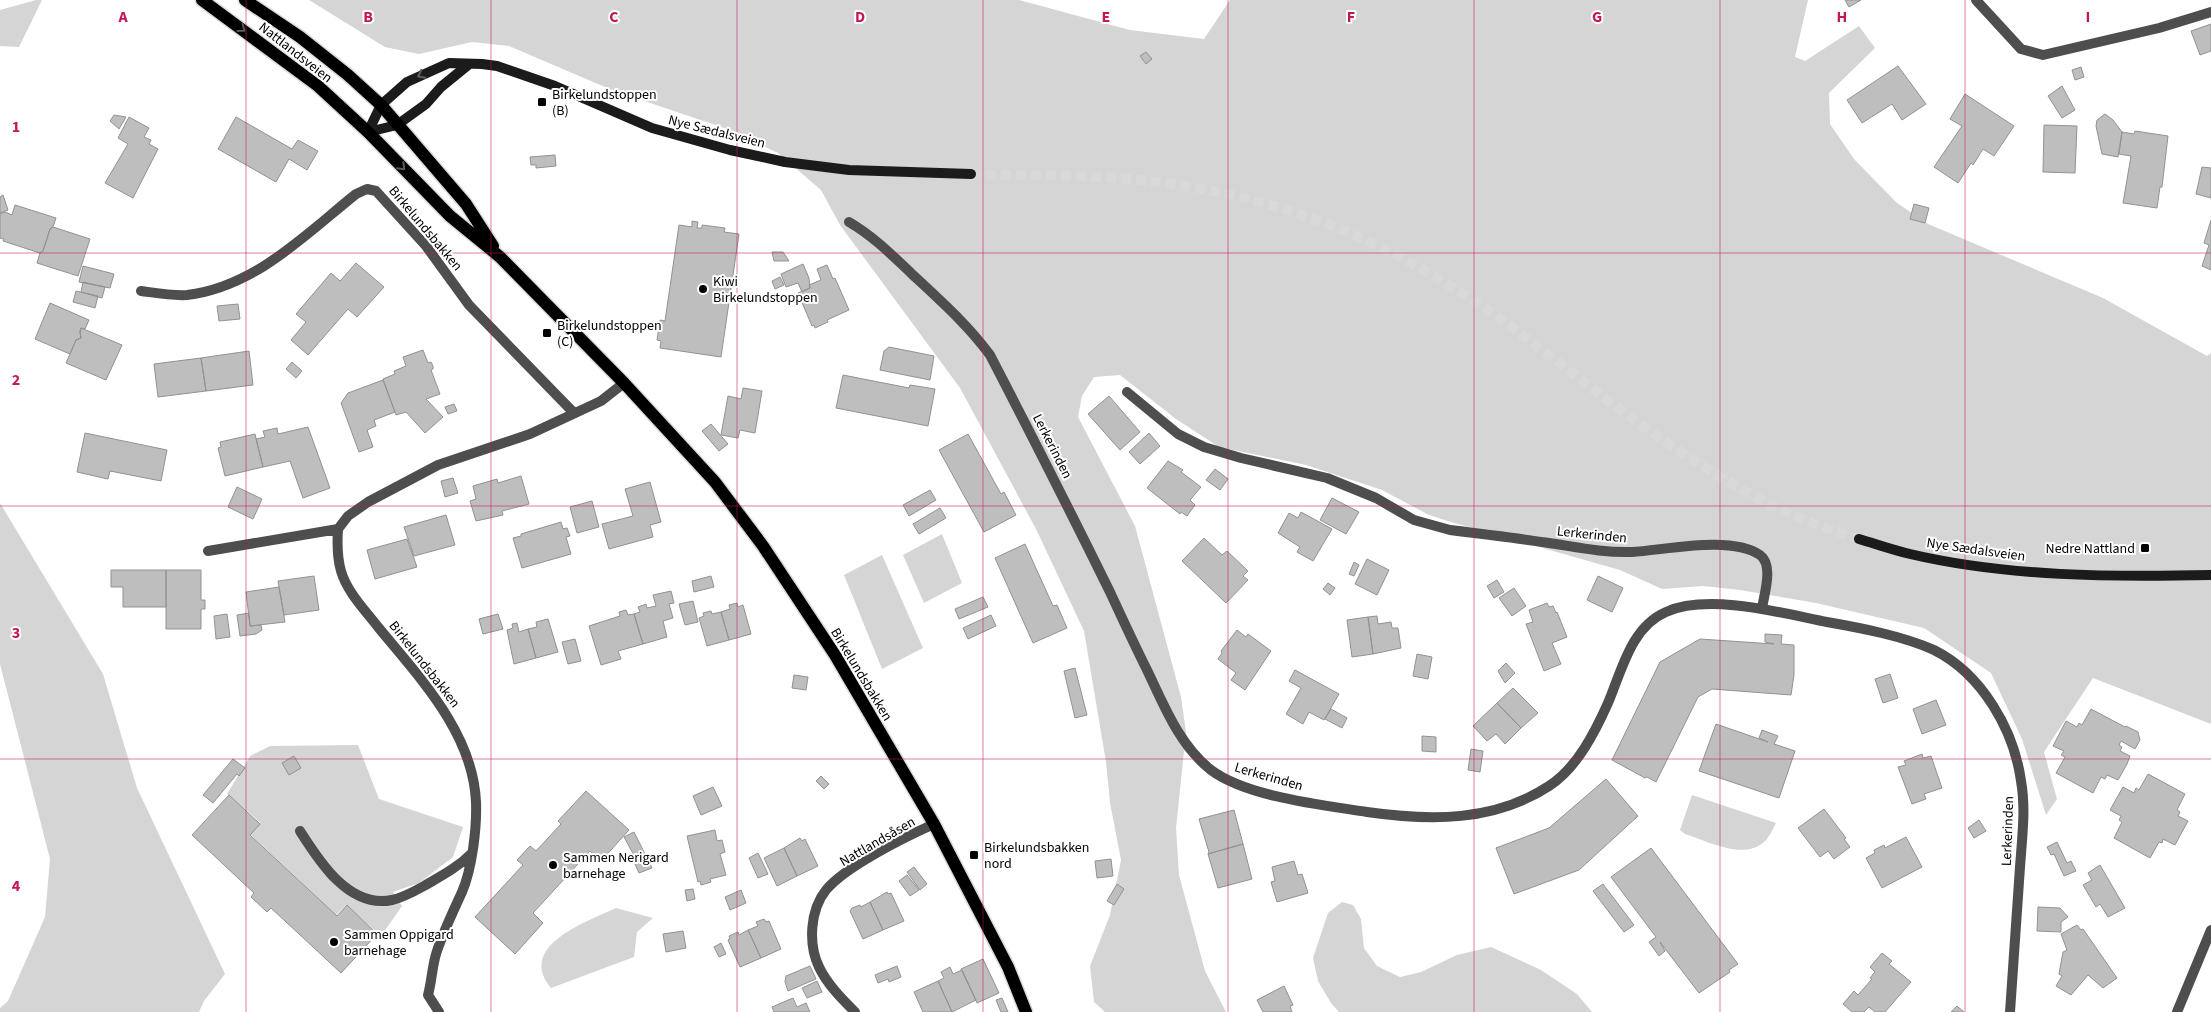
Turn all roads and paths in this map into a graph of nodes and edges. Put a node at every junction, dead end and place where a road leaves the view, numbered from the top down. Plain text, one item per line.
1 (202, 0) edge
2 (245, 0) edge
3 (1976, 0) edge
4 (2211, 12) edge
5 (468, 65) junction
6 (381, 105) junction
7 (397, 125) junction
8 (368, 132) junction
9 (972, 174) tunnel mouth
10 (849, 222) dead end
11 (500, 257) junction
12 (141, 292) dead end
13 (624, 383) junction
14 (1126, 392) dead end
15 (574, 412) junction
16 (338, 529) junction
17 (1858, 539) tunnel mouth
18 (208, 551) dead end
19 (2211, 575) edge
20 (1762, 609) junction
21 (934, 824) junction
22 (300, 831) dead end
23 (472, 853) junction
24 (2211, 930) edge
25 (439, 1012) edge
26 (855, 1012) edge
27 (1026, 1012) edge
28 (2010, 1012) edge
29 (2177, 1012) edge

1 -> 8 main road, Nattlandsveien
2 - 6 main road, Nattlandsveien
3 - 4 street
5 -> 6 main road, Nye Sædalsveien
5 - 7 main road
5 - 9 main road, Nye Sædalsveien
6 - 7 main road, Birkelundsbakken
6 - 8 main road, Nye Sædalsveien
7 - 8 main road
7 - 11 main road, Birkelundsbakken
8 -> 11 main road, Birkelundsbakken
10 - 20 street, Lerkerinden
11 - 13 main road, Birkelundsbakken
12 - 15 street, Birkelundsbakken
13 - 15 street
13 - 21 main road, Birkelundsbakken
14 - 20 street, Lerkerinden
15 - 16 street
16 - 18 street
16 - 23 street, Birkelundsbakken
17 - 19 main road, Nye Sædalsveien
20 - 28 street, Lerkerinden
21 - 26 street, Nattlandsåsen
21 - 27 main road, Birkelundsbakken
22 - 23 street
23 - 25 street, Birkelundsbakken
24 - 29 street

